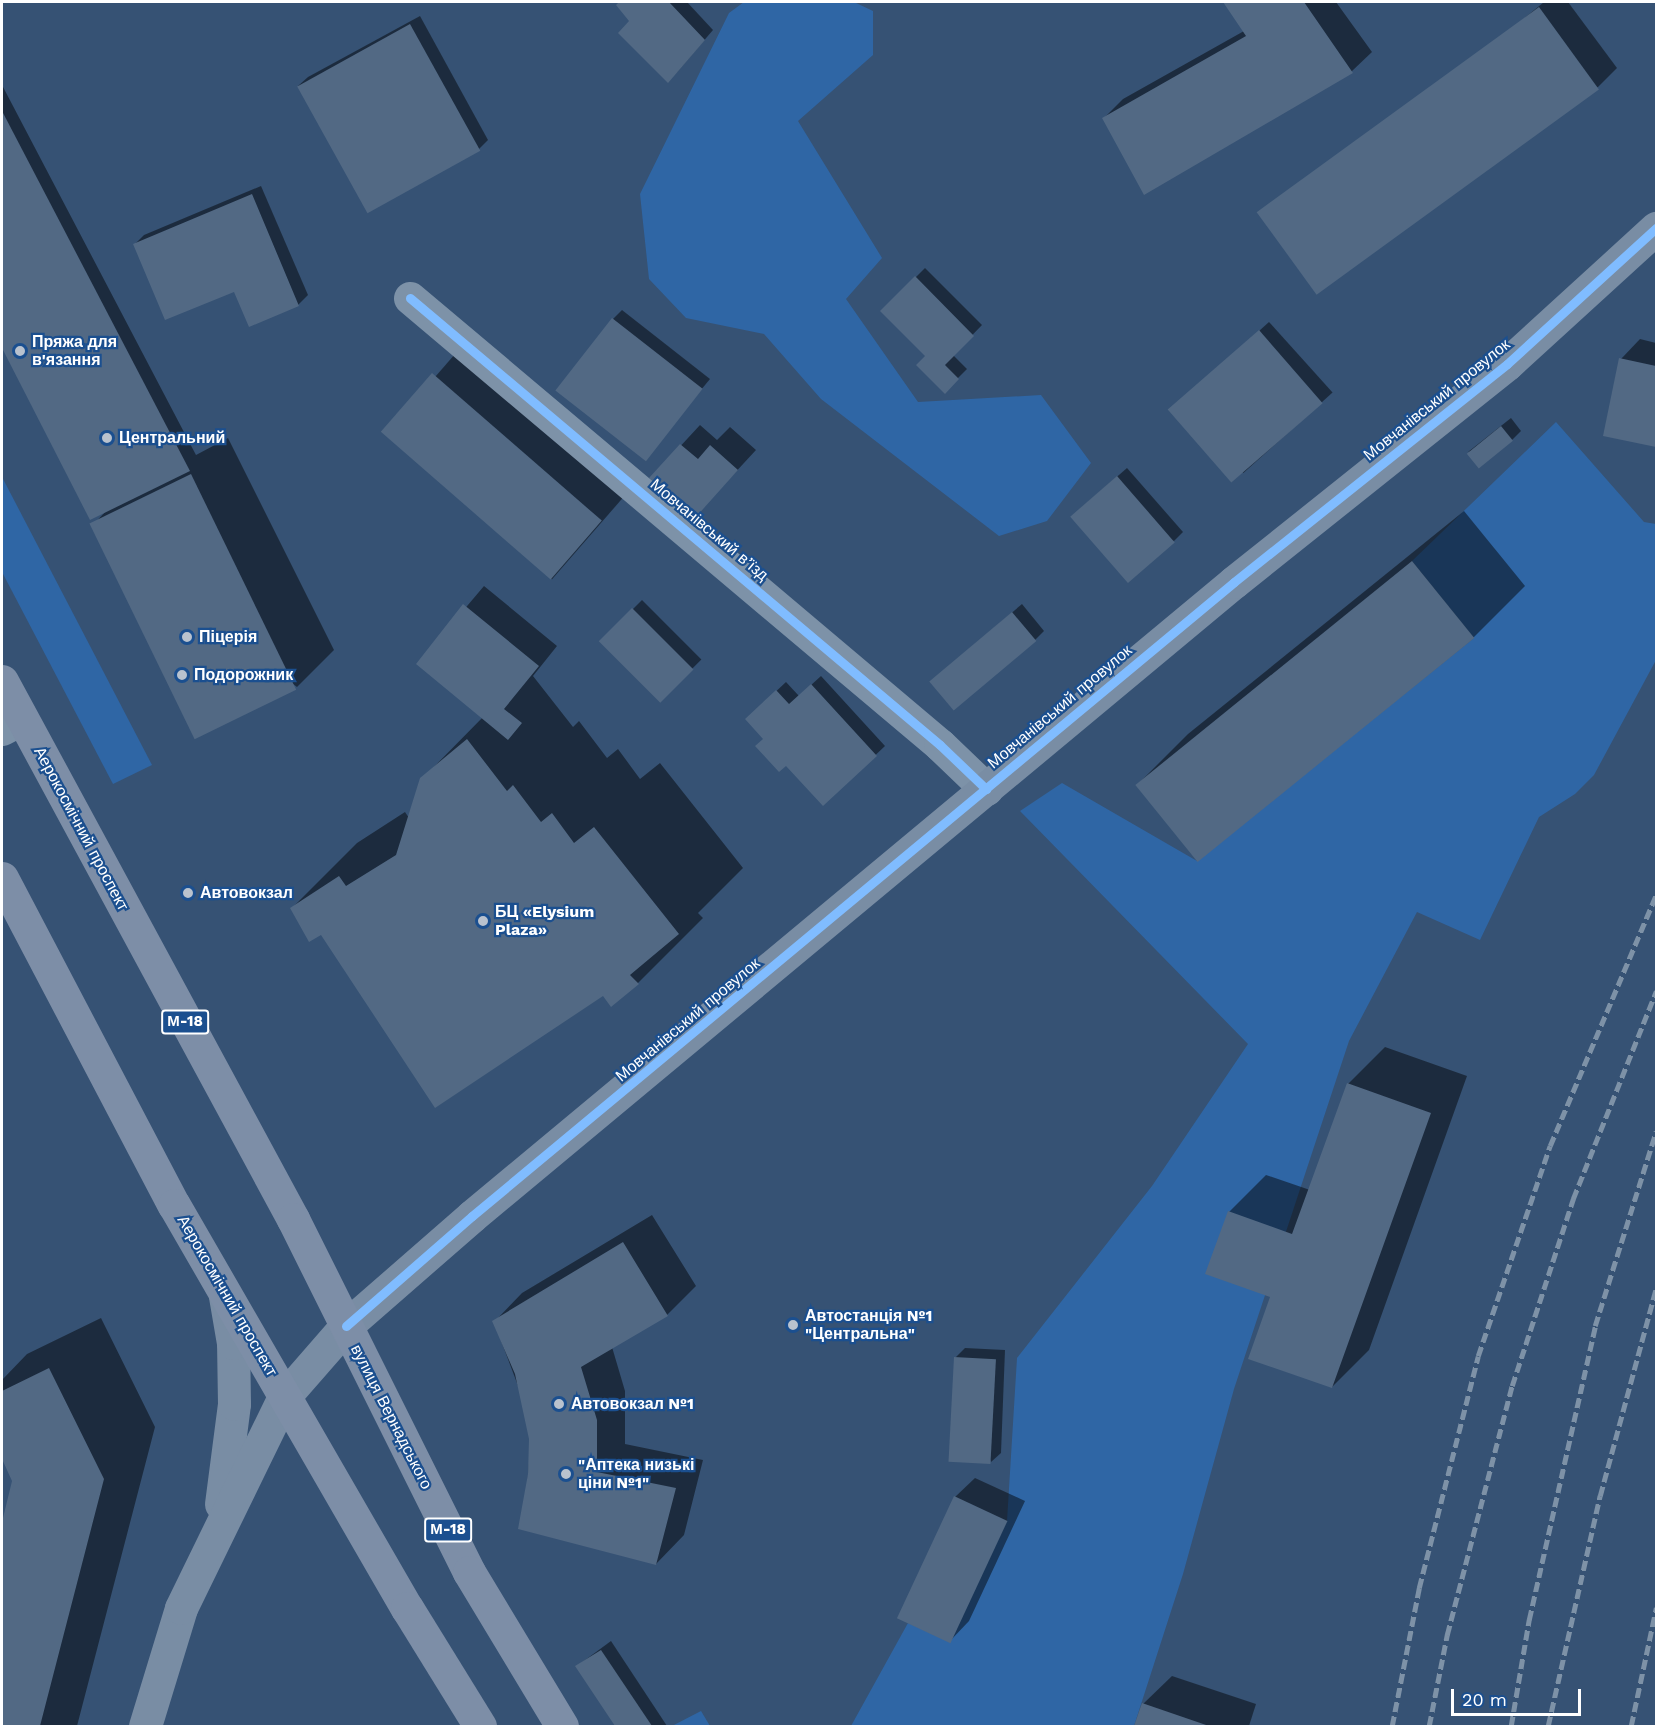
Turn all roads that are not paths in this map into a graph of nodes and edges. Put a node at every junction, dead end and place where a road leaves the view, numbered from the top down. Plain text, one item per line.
1 (1656, 228) edge
2 (410, 298) dead end
3 (2, 681) edge
4 (11, 724) edge
5 (986, 789) junction
6 (2, 878) edge
7 (224, 1292) junction
8 (346, 1326) junction
9 (284, 1397) junction
10 (216, 1535) junction
11 (145, 1726) edge
12 (480, 1726) edge
13 (562, 1726) edge

1 - 5 street, Мовчанівський провулок
2 - 5 street, Мовчанівський в’їзд
3 - 4 main road, Аерокосмічний проспект / М-18
4 - 8 main road, Аерокосмічний проспект / М-18
5 - 8 street, Мовчанівський провулок
6 - 7 main road, Аерокосмічний проспект
7 - 9 main road, Аерокосмічний проспект
7 - 10 street
8 - 9 street, Мовчанівський провулок
8 - 13 main road, вулиця Вернадського / М-18
9 - 10 street, Аерокосмічний проспект
9 - 12 main road
10 - 11 street, Аерокосмічний проспект

